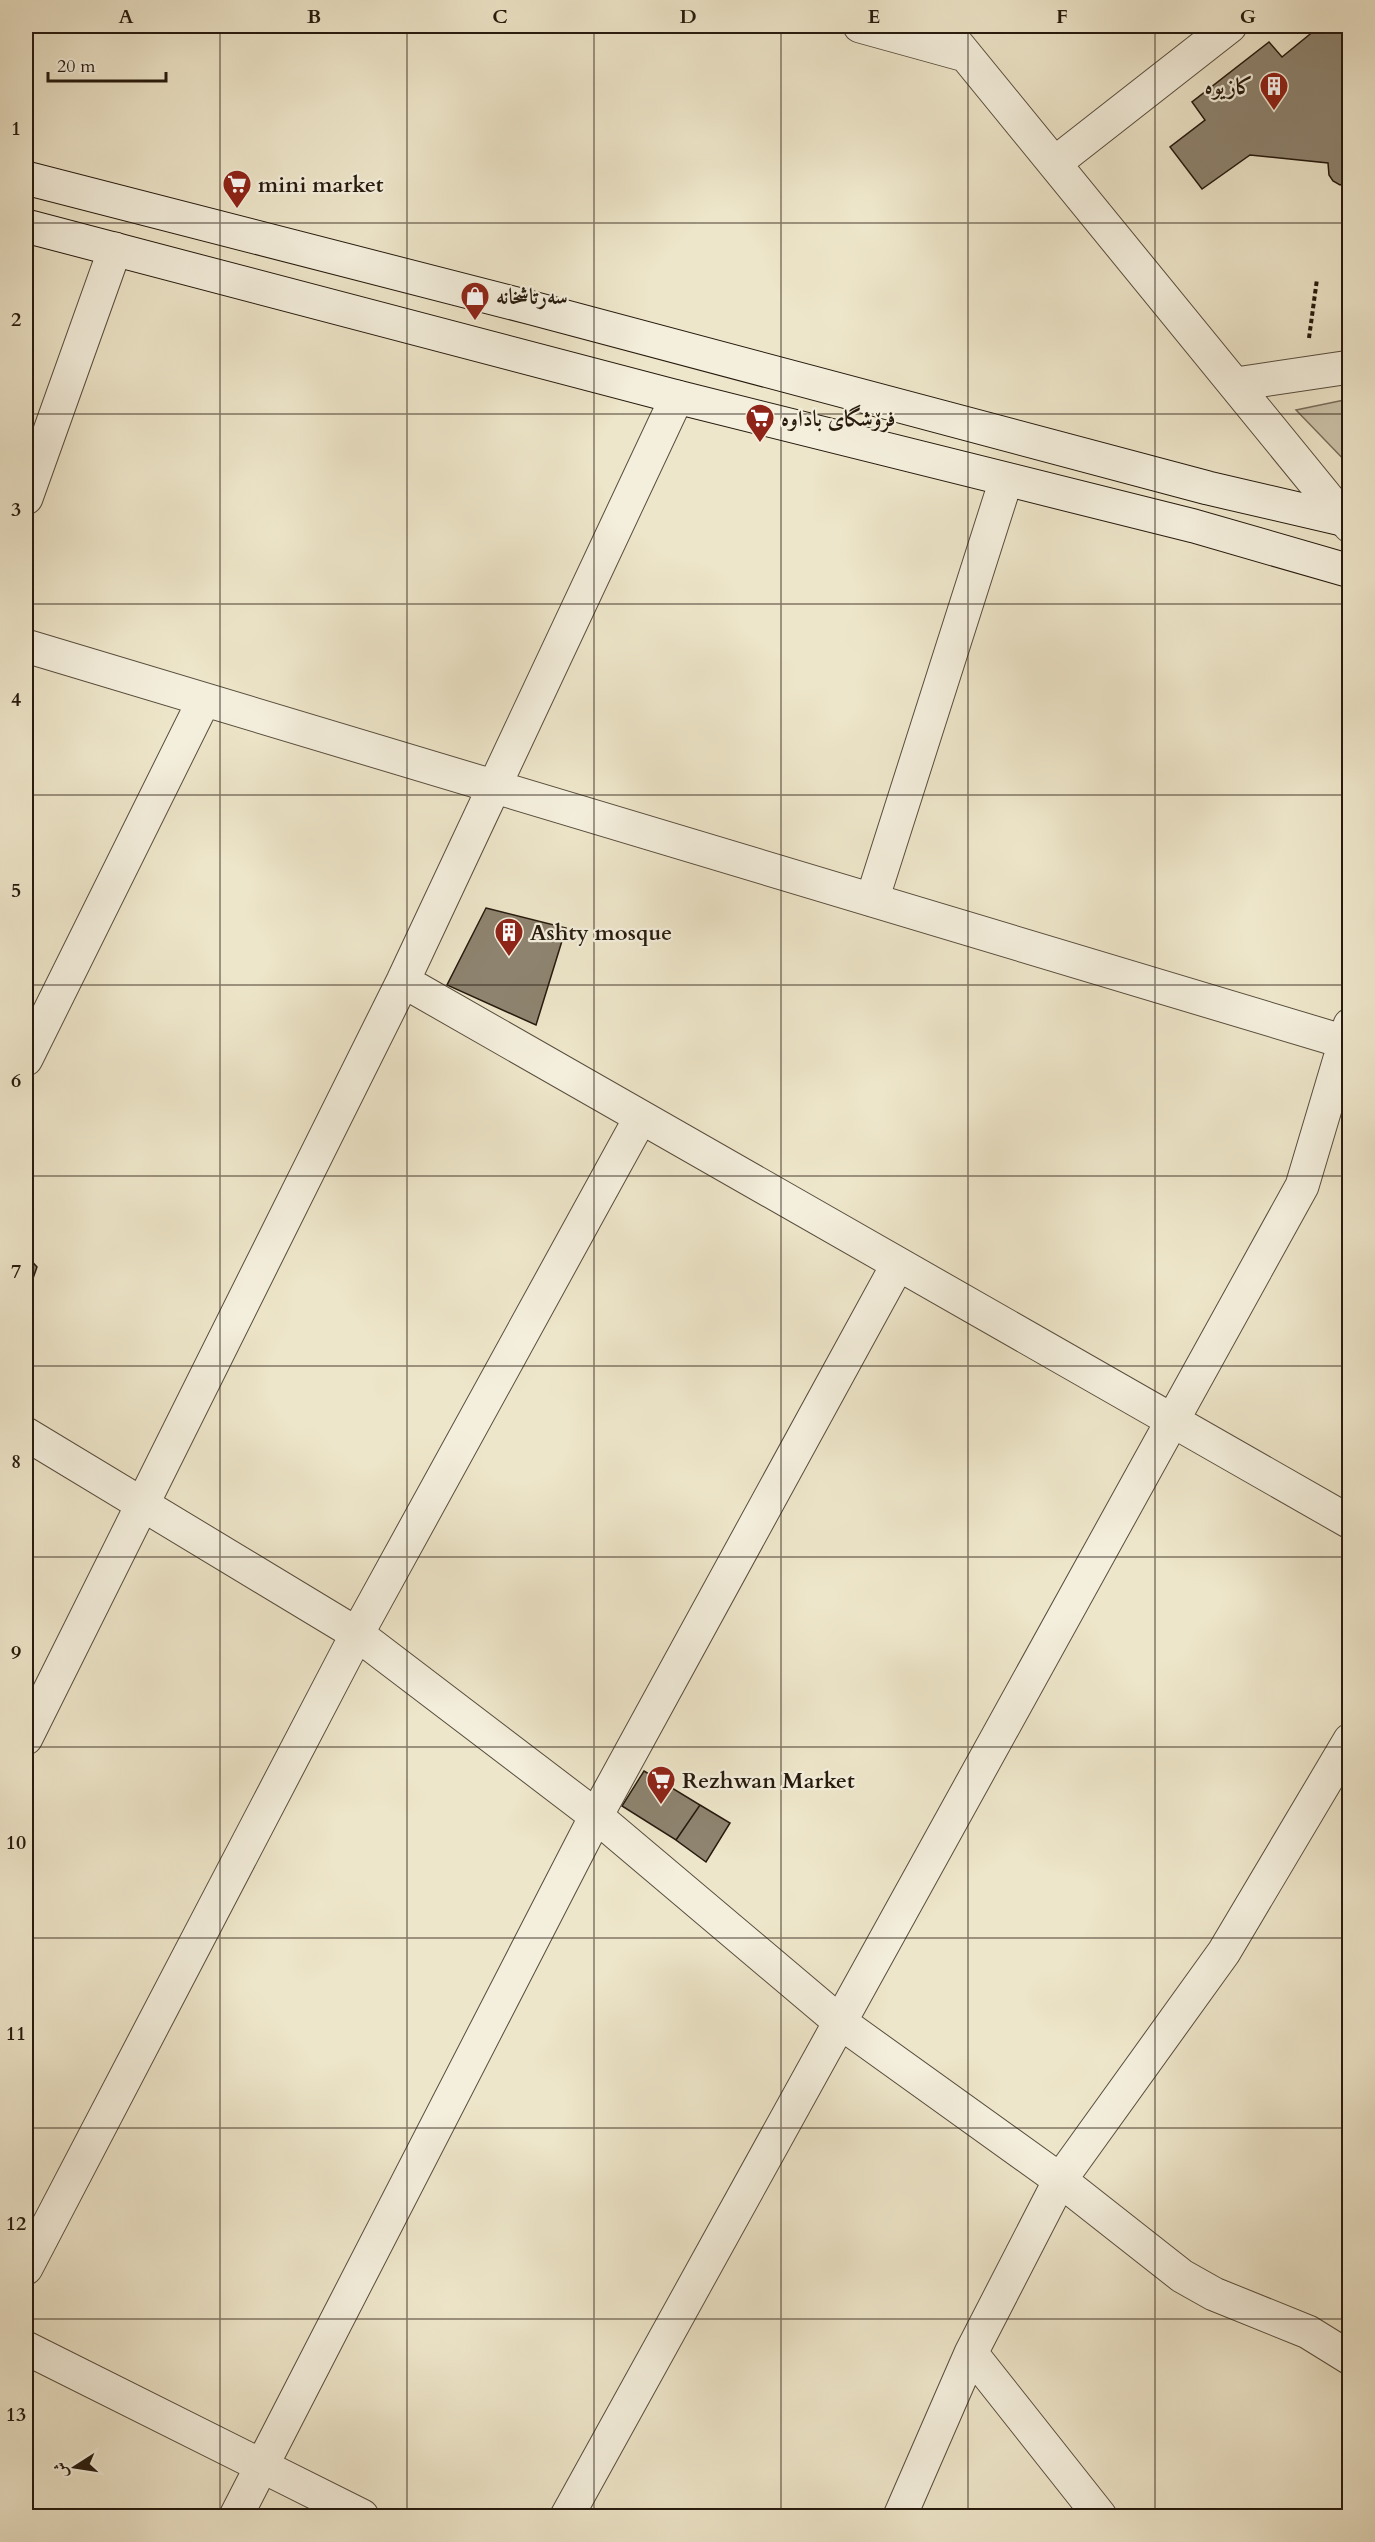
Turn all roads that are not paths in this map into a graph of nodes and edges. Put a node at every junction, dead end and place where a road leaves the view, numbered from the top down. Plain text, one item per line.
1 (860, 26) edge
2 (942, 26) edge
3 (1230, 26) edge
4 (965, 55) junction
5 (1055, 163) junction
6 (26, 178) edge
7 (26, 226) edge
8 (115, 249) junction
9 (1350, 367) edge
10 (1236, 384) junction
11 (677, 397) junction
12 (1006, 480) junction
13 (26, 498) edge
14 (1348, 522) edge
15 (1350, 571) edge
16 (26, 646) edge
17 (204, 700) junction
18 (495, 787) junction
19 (872, 900) junction
20 (403, 981) junction
21 (1347, 1034) edge
22 (26, 1059) edge
23 (641, 1117) junction
24 (898, 1264) junction
25 (1173, 1421) junction
26 (26, 1434) edge
27 (141, 1504) junction
28 (1350, 1522) edge
29 (357, 1634) junction
30 (26, 1738) edge
31 (1350, 1740) edge
32 (596, 1816) junction
33 (840, 2022) junction
34 (1060, 2180) junction
35 (26, 2268) edge
36 (26, 2348) edge
37 (971, 2353) junction
38 (1350, 2358) edge
39 (261, 2466) junction
40 (237, 2517) edge
41 (362, 2517) edge
42 (567, 2517) edge
43 (900, 2517) edge
44 (1100, 2517) edge

1 - 4 street
2 - 4 street
3 - 5 street
4 - 5 street
5 - 10 street
6 - 14 street
7 - 8 street
8 - 11 street
8 - 13 street
9 - 10 street
10 - 14 street
11 - 12 street
11 - 18 street
12 - 15 street
12 - 19 street
16 - 17 street
17 - 18 street
17 - 22 street
18 - 19 street
18 - 20 street
19 - 21 street
20 - 23 street
20 - 27 street
21 - 25 street
23 - 24 street
23 - 29 street
24 - 25 street
24 - 32 street
25 - 28 street
25 - 33 street
26 - 27 street
27 - 29 street
27 - 30 street
29 - 32 street
29 - 35 street
31 - 34 street
32 - 33 street
32 - 39 street
33 - 34 street
33 - 42 street
34 - 37 street
34 - 38 street
36 - 39 street
37 - 43 street
37 - 44 street
39 - 40 street
39 - 41 street

